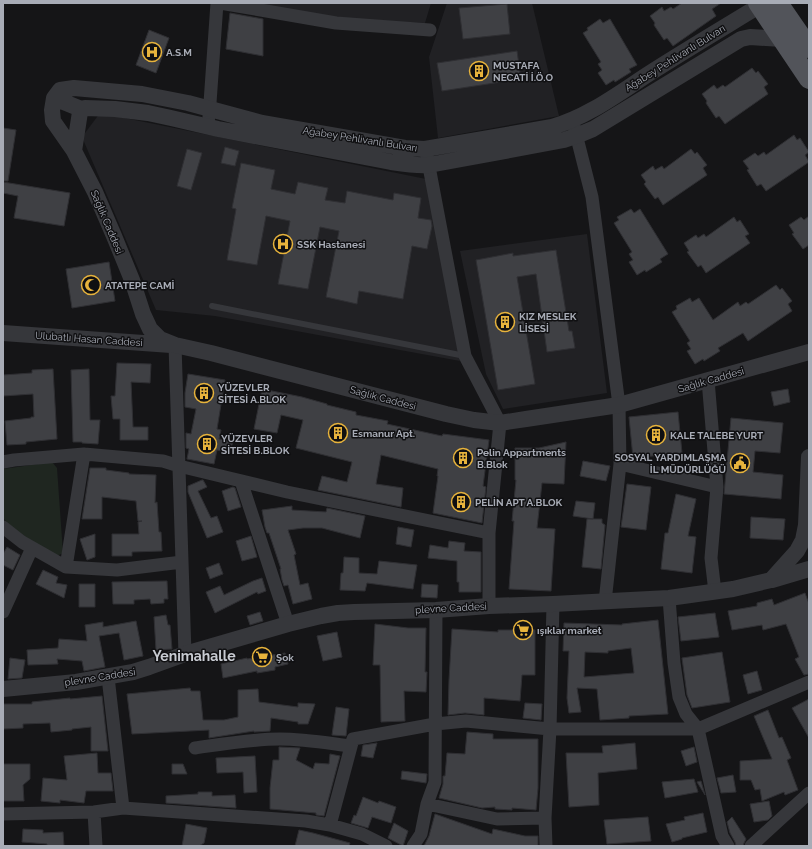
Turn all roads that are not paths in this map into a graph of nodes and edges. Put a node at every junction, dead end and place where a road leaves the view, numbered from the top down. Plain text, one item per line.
1 (217, 3) edge
2 (220, 3) edge
3 (757, 5) edge
4 (430, 30) dead end
5 (782, 39) junction
6 (809, 48) edge
7 (809, 79) edge
8 (54, 98) junction
9 (81, 108) junction
10 (210, 110) junction
11 (572, 120) junction
12 (208, 127) junction
13 (576, 136) junction
14 (425, 149) junction
15 (74, 151) junction
16 (429, 165) junction
17 (212, 306) dead end
18 (3, 333) edge
19 (175, 345) junction
20 (809, 352) edge
21 (465, 356) junction
22 (708, 380) junction
23 (619, 405) junction
24 (500, 424) junction
25 (84, 454) junction
26 (809, 457) edge
27 (3, 462) edge
28 (620, 464) junction
29 (179, 466) junction
30 (240, 481) junction
31 (717, 487) junction
32 (3, 527) edge
33 (489, 532) junction
34 (32, 548) junction
35 (182, 562) junction
36 (66, 566) junction
37 (809, 569) edge
38 (771, 580) junction
39 (715, 592) junction
40 (669, 598) junction
41 (605, 602) junction
42 (553, 604) junction
43 (489, 606) junction
44 (436, 610) junction
45 (3, 612) edge
46 (288, 624) junction
47 (185, 654) junction
48 (108, 677) junction
49 (809, 682) edge
50 (3, 689) edge
51 (435, 724) junction
52 (550, 729) junction
53 (698, 729) junction
54 (351, 746) junction
55 (195, 748) dead end
56 (809, 793) edge
57 (427, 804) junction
58 (123, 808) junction
59 (94, 812) junction
60 (3, 814) edge
61 (546, 818) junction
62 (330, 825) junction
63 (96, 846) edge
64 (386, 846) edge
65 (413, 846) edge
66 (546, 846) edge
67 (728, 846) edge
68 (751, 846) edge

1 - 10 street
2 - 4 street
3 - 5 main road
3 - 6 main road
3 - 11 street, Ağabey Pehlivanlı Bulvarı
5 - 7 main road
5 - 13 street, Ağabey Pehlivanlı Bulvarı
8 - 9 street, Ağabey Pehlivanlı Bulvarı
8 - 10 street, Ağabey Pehlivanlı Bulvarı
8 - 15 street, Sağlık Caddesi
9 - 12 street, Ağabey Pehlivanlı Bulvarı
9 - 15 street
10 - 12 street
10 - 14 street, Ağabey Pehlivanlı Bulvarı
11 - 13 street
11 - 14 street, Ağabey Pehlivanlı Bulvarı
12 - 16 street, Ağabey Pehlivanlı Bulvarı
13 - 16 street, Ağabey Pehlivanlı Bulvarı
13 - 23 street
14 - 16 street
15 - 19 street, Sağlık Caddesi
16 - 21 street
17 - 21 lane
18 - 19 street, Ulubatlı Hasan Caddesi
19 - 24 street, Sağlık Caddesi
19 - 29 street
20 - 22 street, Sağlık Caddesi
21 - 24 street
22 - 23 street, Sağlık Caddesi
22 - 31 street
23 - 24 street, Sağlık Caddesi
23 - 28 street
24 - 33 street
25 - 27 street
25 - 29 street
25 - 36 street
26 - 38 street
28 - 31 street
28 - 41 street
29 - 30 street
29 - 35 street
30 - 33 street
30 - 46 street
31 - 39 street
32 - 34 street
33 - 43 street
34 - 36 street
34 - 45 street
35 - 36 street
35 - 47 street
37 - 38 street, plevne Caddesi
38 - 39 street, plevne Caddesi
39 - 40 street, plevne Caddesi
40 - 41 street, plevne Caddesi
40 - 53 street
41 - 42 street, plevne Caddesi
42 - 43 street, plevne Caddesi
42 - 52 street
43 - 44 street, plevne Caddesi
44 - 46 street, plevne Caddesi
44 - 51 street
46 - 47 street, plevne Caddesi
47 - 48 street, plevne Caddesi
48 - 50 street, plevne Caddesi
48 - 58 street
49 - 53 street
51 - 52 street
51 - 54 street
51 - 57 street
52 - 53 street
52 - 61 street
53 - 67 street
54 - 55 street
54 - 62 street
56 - 68 street
57 - 61 street
57 - 65 street
58 - 59 street
58 - 62 street
59 - 60 street
59 - 63 street
61 - 66 street
62 - 64 street

